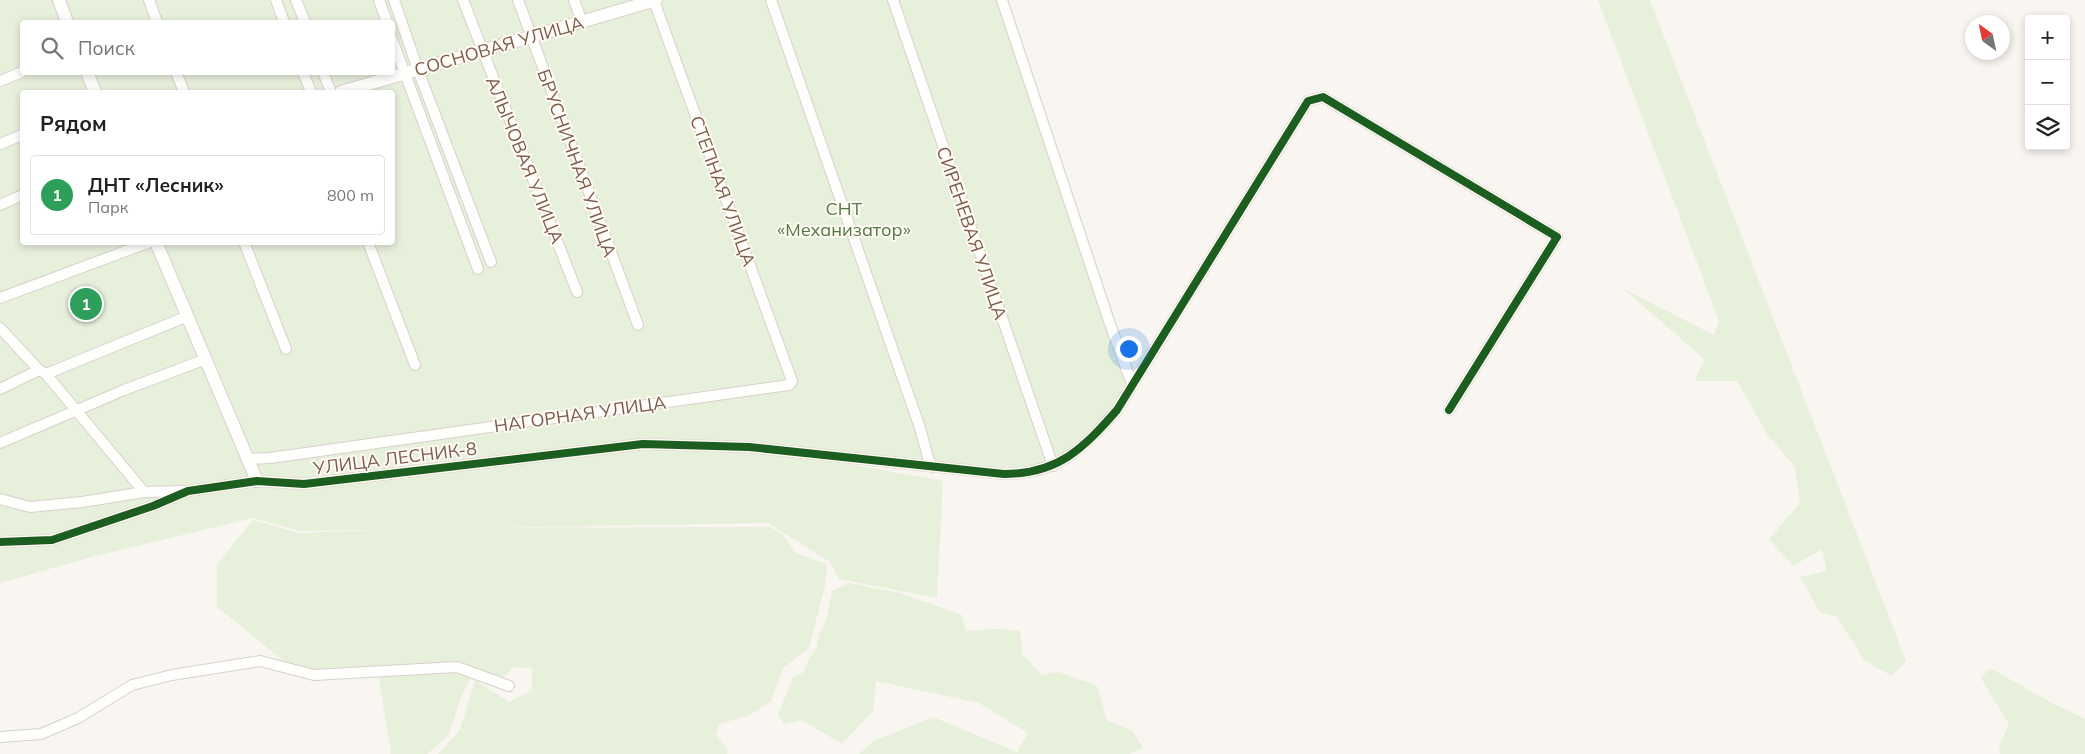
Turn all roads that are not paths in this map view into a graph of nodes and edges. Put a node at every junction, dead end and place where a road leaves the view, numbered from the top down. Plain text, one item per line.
1 (59, 0) edge
2 (149, 0) edge
3 (276, 0) edge
4 (296, 0) edge
5 (379, 0) edge
6 (394, 0) edge
7 (463, 0) edge
8 (518, 0) edge
9 (574, 0) edge
10 (655, 0) edge
11 (771, 0) edge
12 (893, 0) edge
13 (1002, 0) edge
14 (66, 20) edge
15 (156, 20) edge
16 (283, 20) edge
17 (304, 20) edge
18 (386, 20) edge
19 (582, 22) junction
20 (531, 37) junction
21 (395, 48) edge
22 (482, 51) junction
23 (418, 70) junction
24 (20, 73) edge
25 (404, 74) junction
26 (88, 75) edge
27 (177, 75) edge
28 (304, 75) edge
29 (324, 75) edge
30 (0, 81) edge
31 (94, 90) edge
32 (183, 90) edge
33 (310, 90) edge
34 (330, 90) edge
35 (348, 90) edge
36 (20, 136) edge
37 (0, 144) edge
38 (20, 196) edge
39 (0, 205) edge
40 (142, 245) edge
41 (157, 245) edge
42 (245, 245) edge
43 (369, 245) edge
44 (491, 262) dead end
45 (478, 269) dead end
46 (577, 292) dead end
47 (0, 298) edge
48 (188, 316) junction
49 (638, 325) dead end
50 (0, 328) edge
51 (286, 349) dead end
52 (206, 359) junction
53 (415, 365) dead end
54 (42, 372) junction
55 (792, 381) joint
56 (1132, 384) junction
57 (0, 389) edge
58 (1449, 410) dead end
59 (77, 412) junction
60 (0, 443) edge
61 (247, 459) junction
62 (1053, 466) junction
63 (934, 467) junction
64 (258, 481) junction
65 (188, 491) junction
66 (144, 492) junction
67 (0, 499) edge
68 (0, 542) edge
69 (509, 686) dead end
70 (0, 737) edge

1 - 14 street
2 - 15 street
3 - 16 street
4 - 17 street
5 - 18 street
6 - 23 street
7 - 22 street, АЛЫЧОВАЯ УЛИЦА
8 - 20 street, БРУСНИЧНАЯ УЛИЦА
9 - 19 street
10 - 19 street, СОСНОВАЯ УЛИЦА
10 - 55 street, СТЕПНАЯ УЛИЦА
11 - 63 street
12 - 62 street, СИРЕНЕВАЯ УЛИЦА
13 - 56 street
19 - 20 street, СОСНОВАЯ УЛИЦА
20 - 22 street, СОСНОВАЯ УЛИЦА
20 - 49 street, БРУСНИЧНАЯ УЛИЦА
21 - 25 street
22 - 23 street, СОСНОВАЯ УЛИЦА
22 - 46 street, АЛЫЧОВАЯ УЛИЦА
23 - 25 street, СОСНОВАЯ УЛИЦА
23 - 44 street
24 - 30 street
25 - 35 street, СОСНОВАЯ УЛИЦА
25 - 45 street
26 - 31 street
27 - 32 street
28 - 33 street
29 - 34 street
36 - 37 street
38 - 39 street
40 - 47 street
41 - 48 street
42 - 51 street
43 - 53 street
48 - 52 street
48 - 54 street
50 - 54 street
52 - 59 street
52 - 61 street
54 - 57 street
54 - 59 street
55 - 61 street, НАГОРНАЯ УЛИЦА
56 - 58 street, УЛИЦА ЛЕСНИК-8
56 - 62 street, УЛИЦА ЛЕСНИК-8
59 - 60 street
59 - 66 street
61 - 64 street
62 - 63 street, УЛИЦА ЛЕСНИК-8
63 - 64 street, УЛИЦА ЛЕСНИК-8
64 - 65 street, УЛИЦА ЛЕСНИК-8
65 - 66 street
65 - 68 street, УЛИЦА ЛЕСНИК-8
66 - 67 street
69 - 70 street

